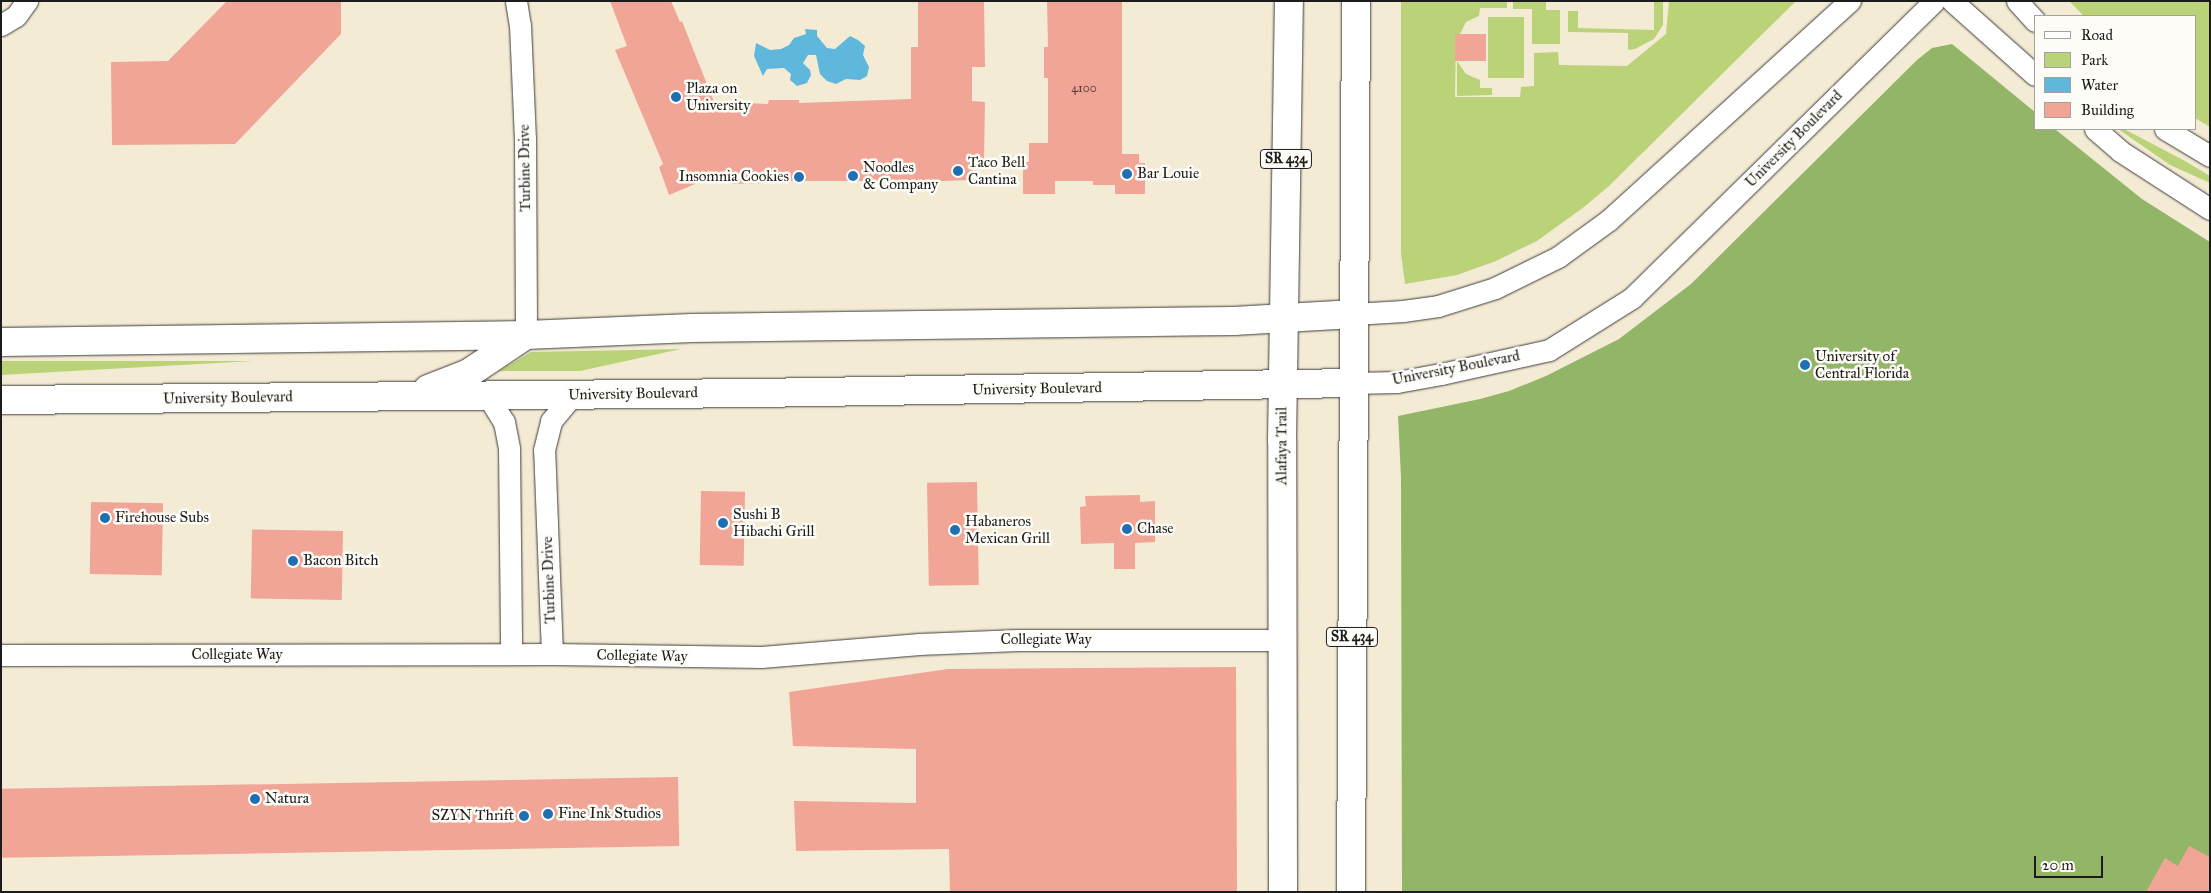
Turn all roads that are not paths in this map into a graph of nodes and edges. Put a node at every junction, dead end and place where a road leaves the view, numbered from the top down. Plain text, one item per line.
1 (28, 1) edge
2 (516, 1) edge
3 (1289, 1) edge
4 (1356, 1) edge
5 (1850, 1) edge
6 (1934, 1) edge
7 (1952, 1) edge
8 (2016, 1) edge
9 (2034, 20) edge
10 (1, 25) edge
11 (2034, 74) edge
12 (2096, 130) edge
13 (2167, 130) edge
14 (2210, 156) edge
15 (2210, 209) edge
16 (1354, 314) junction
17 (1284, 318) junction
18 (526, 335) junction
19 (1, 342) edge
20 (1353, 383) junction
21 (1283, 385) junction
22 (487, 395) junction
23 (573, 395) junction
24 (410, 396) junction
25 (1, 400) edge
26 (1282, 640) junction
27 (511, 654) junction
28 (552, 654) junction
29 (1, 655) edge
30 (1283, 892) edge
31 (1351, 892) edge

1 - 10 street
2 - 18 street, Turbine Drive
3 - 17 main road, Alafaya Trail / SR 434
4 - 16 main road, SR 434
5 - 16 street
6 - 20 street, University Boulevard
7 - 11 street
8 - 9 street
12 - 15 street
13 - 14 street
16 - 17 main road
16 - 20 main road, SR 434
17 - 18 main road
17 - 21 main road, Alafaya Trail / SR 434
18 - 19 main road
18 - 24 main road
20 - 21 main road, University Boulevard
20 - 31 main road, SR 434
21 - 23 main road, University Boulevard
21 - 26 main road, Alafaya Trail / SR 434
22 - 23 main road, University Boulevard
22 - 24 main road, University Boulevard
22 - 27 street
23 - 28 street, Turbine Drive
24 - 25 main road, University Boulevard
26 - 28 street, Collegiate Way
26 - 30 main road, Alafaya Trail / SR 434
27 - 28 street, Collegiate Way
27 - 29 street, Collegiate Way

